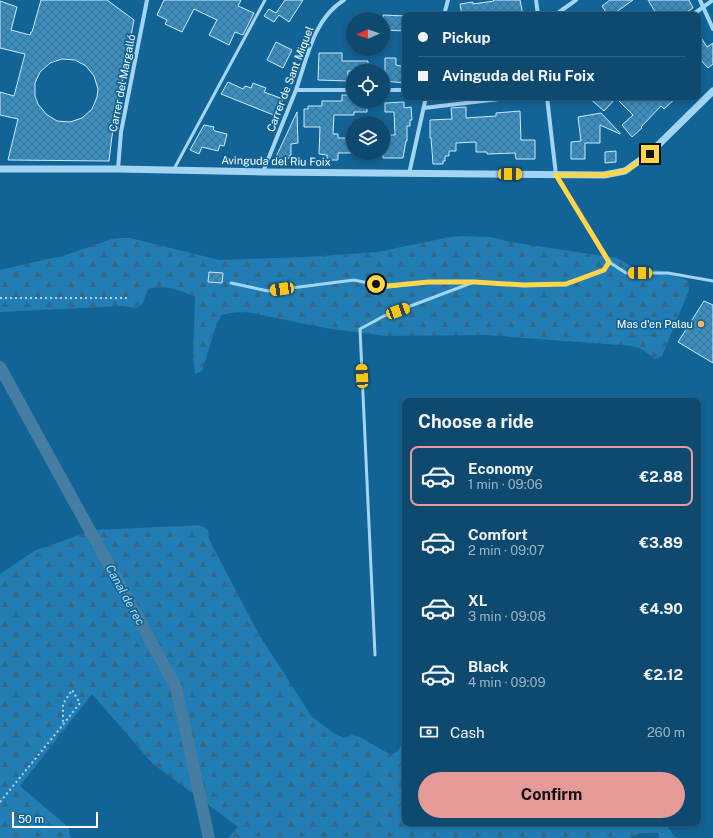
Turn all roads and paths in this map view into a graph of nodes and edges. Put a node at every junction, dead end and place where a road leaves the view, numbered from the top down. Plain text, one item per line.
1 (147, 0) edge
2 (265, 0) edge
3 (344, 0) edge
4 (448, 0) edge
5 (536, 0) edge
6 (576, 0) edge
7 (700, 0) edge
8 (713, 0) edge
9 (704, 8) junction
10 (445, 12) edge
11 (538, 12) edge
12 (559, 12) edge
13 (697, 12) edge
14 (713, 29) edge
15 (296, 90) junction
16 (346, 90) edge
17 (390, 90) edge
18 (402, 90) edge
19 (713, 91) edge
20 (425, 100) edge
21 (491, 100) edge
22 (547, 100) edge
23 (424, 108) junction
24 (0, 169) edge
25 (118, 169) junction
26 (173, 171) junction
27 (263, 172) junction
28 (409, 174) junction
29 (556, 175) junction
30 (609, 262) junction
31 (713, 281) edge
32 (474, 282) junction
33 (231, 283) dead end
34 (0, 298) edge
35 (130, 298) dead end
36 (375, 655) dead end
37 (63, 724) junction
38 (0, 802) edge

1 - 25 street, Carrer del Margalló
2 - 26 lane
3 - 15 street, Carrer de Sant Miquel
4 - 10 street
5 - 11 street
6 - 12 street
7 - 9 street
8 - 9 street
9 - 13 street
9 - 14 street
15 - 16 street
15 - 27 street, Carrer de Sant Miquel
17 - 18 street
19 - 29 street, Avinguda del Riu Foix
20 - 23 street
21 - 23 street
22 - 29 street
23 - 28 street
24 - 25 street, Avinguda del Riu Foix
25 - 26 street, Avinguda del Riu Foix
26 - 27 street, Avinguda del Riu Foix
27 - 28 street, Avinguda del Riu Foix
28 - 29 street, Avinguda del Riu Foix
29 - 30 lane
30 - 31 lane
30 - 32 lane
32 - 33 lane
32 - 36 lane
34 - 35 path
37 - 37 path
37 - 38 path

